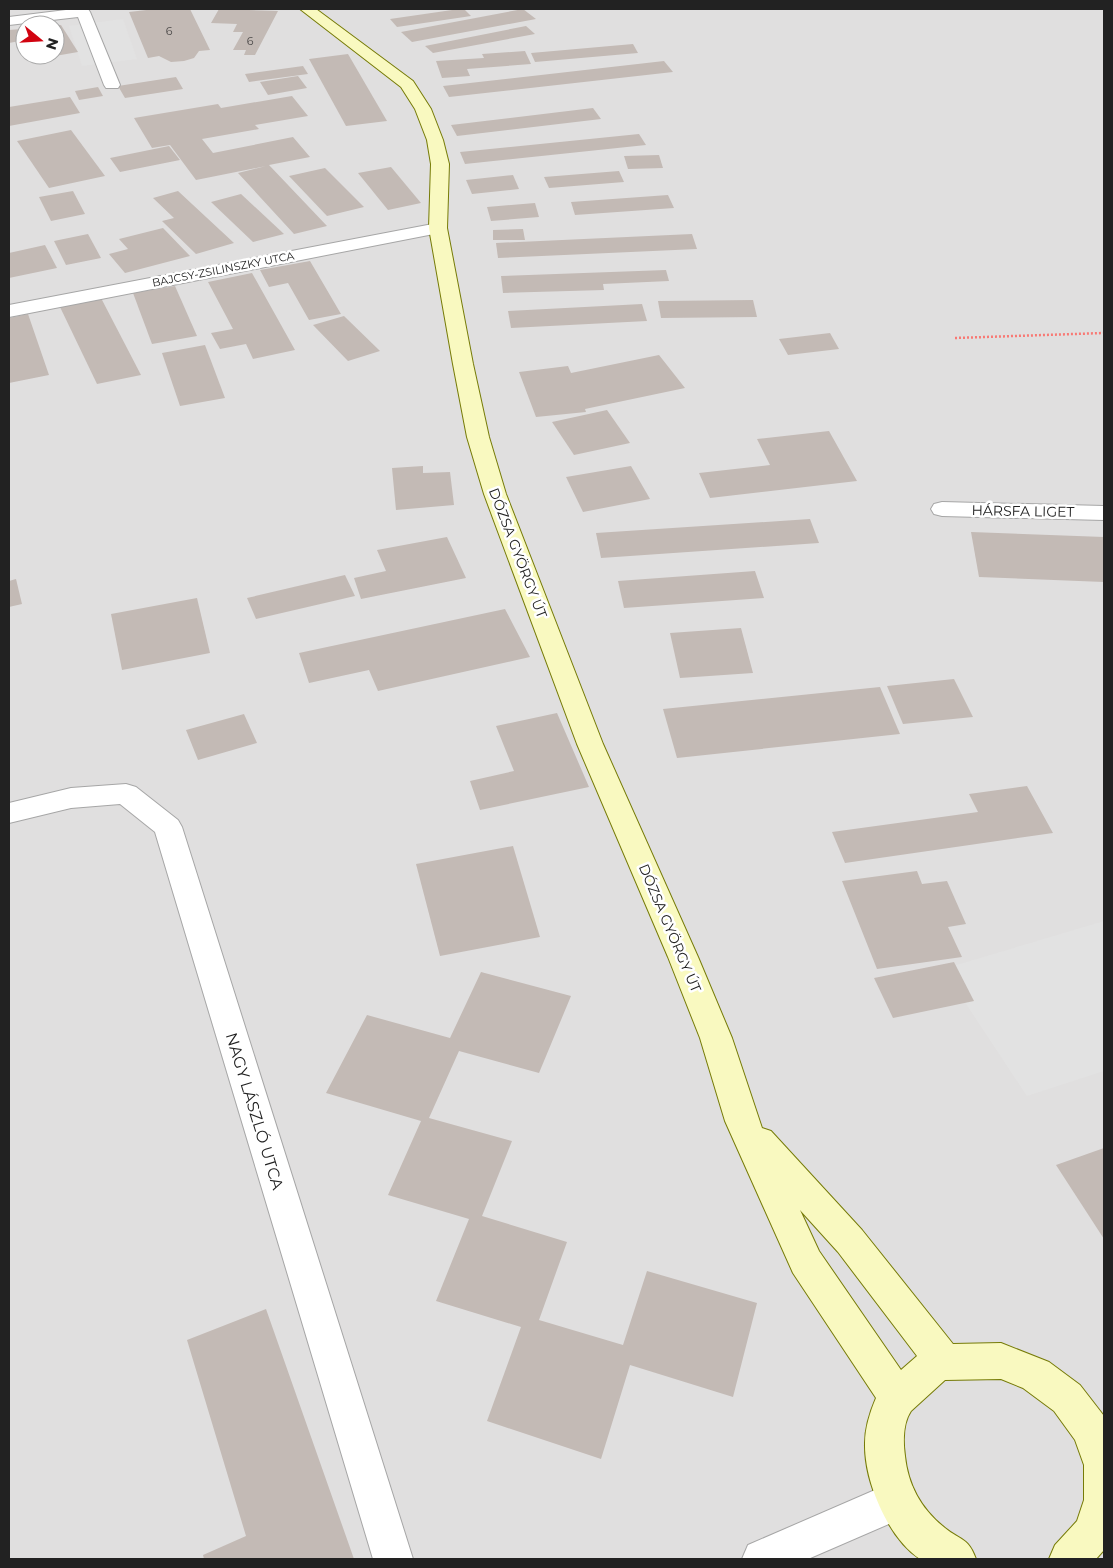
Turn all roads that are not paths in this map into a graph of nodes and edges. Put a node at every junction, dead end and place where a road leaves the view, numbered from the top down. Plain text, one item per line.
1 (307, 9) edge
2 (9, 21) edge
3 (112, 85) dead end
4 (438, 228) junction
5 (9, 310) edge
6 (942, 509) dead end
7 (1104, 513) edge
8 (9, 813) edge
9 (742, 1122) junction
10 (944, 1362) junction
11 (898, 1398) junction
12 (898, 1500) junction
13 (1095, 1530) edge
14 (393, 1559) edge
15 (762, 1559) edge
16 (956, 1559) edge

1 - 4 street, DÓZSA GYÖRGY ÚT
2 - 3 street
4 - 5 street, BAJCSY-ZSILINSZKY UTCA
4 - 9 street, DÓZSA GYÖRGY ÚT
6 - 7 street, HÁRSFA LIGET
8 - 14 street, NAGY LÁSZLÓ UTCA
9 - 10 street
9 - 11 street, DÓZSA GYÖRGY ÚT
10 - 11 street
10 - 13 street
11 - 12 street
12 - 15 street
12 - 16 street

